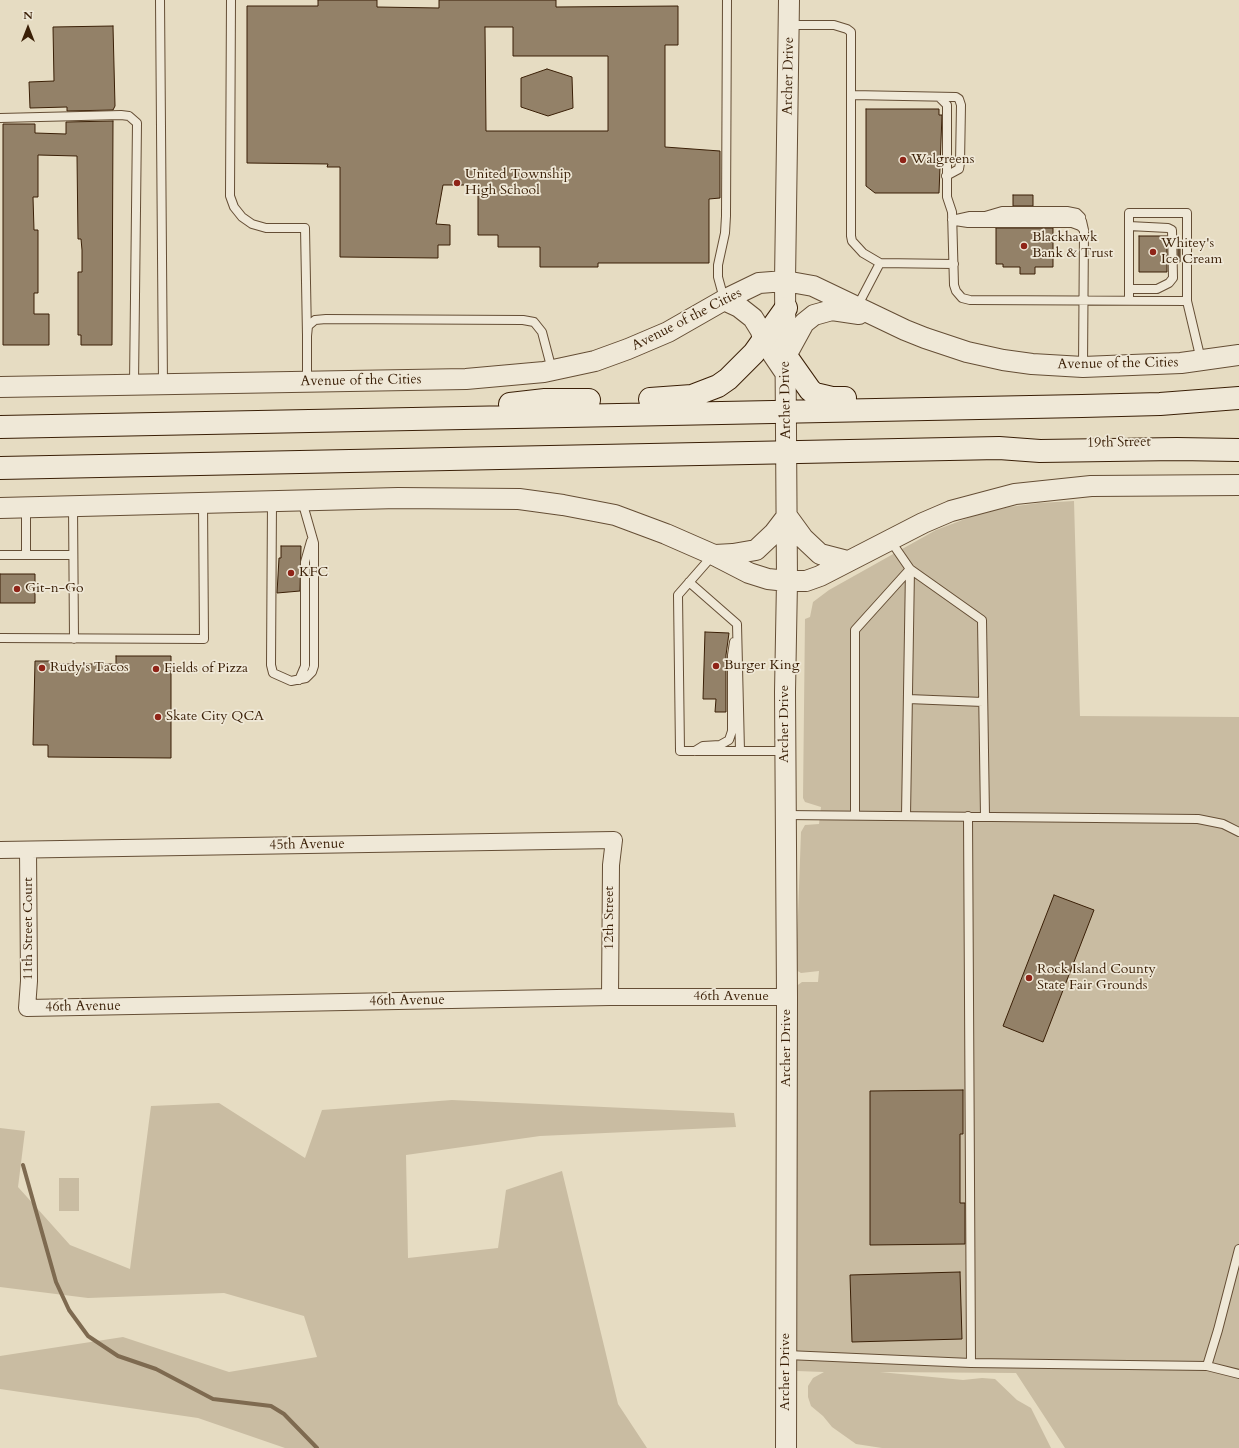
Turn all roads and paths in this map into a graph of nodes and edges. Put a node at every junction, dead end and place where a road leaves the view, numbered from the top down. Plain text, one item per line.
1 (160, 0) edge
2 (231, 0) edge
3 (727, 0) edge
4 (789, 0) edge
5 (790, 25) junction
6 (852, 95) junction
7 (938, 97) junction
8 (0, 118) edge
9 (946, 176) junction
10 (1081, 218) junction
11 (952, 220) junction
12 (988, 223) junction
13 (1129, 226) junction
14 (1084, 230) junction
15 (880, 263) junction
16 (954, 264) junction
17 (786, 281) junction
18 (1129, 289) junction
19 (724, 300) junction
20 (1084, 300) junction
21 (1129, 300) junction
22 (1187, 301) junction
23 (857, 307) junction
24 (786, 308) junction
25 (879, 318) junction
26 (307, 336) junction
27 (763, 340) junction
28 (1239, 355) edge
29 (1201, 360) junction
30 (786, 365) junction
31 (1083, 367) junction
32 (552, 370) junction
33 (307, 382) junction
34 (163, 384) junction
35 (134, 385) junction
36 (0, 387) edge
37 (1239, 398) edge
38 (1133, 404) junction
39 (786, 410) junction
40 (389, 420) junction
41 (0, 427) edge
42 (1239, 440) edge
43 (999, 448) junction
44 (1239, 450) edge
45 (787, 452) junction
46 (746, 453) junction
47 (495, 458) dead end
48 (0, 468) edge
49 (1239, 484) edge
50 (302, 500) junction
51 (272, 501) junction
52 (203, 503) junction
53 (73, 506) junction
54 (0, 508) edge
55 (26, 508) junction
56 (787, 516) junction
57 (890, 540) junction
58 (0, 555) edge
59 (26, 555) junction
60 (73, 555) junction
61 (714, 555) junction
62 (846, 561) junction
63 (910, 568) junction
64 (787, 581) junction
65 (689, 582) junction
66 (738, 624) junction
67 (0, 638) edge
68 (74, 639) junction
69 (908, 699) junction
70 (983, 702) junction
71 (694, 751) junction
72 (740, 751) junction
73 (785, 751) junction
74 (786, 814) junction
75 (855, 815) junction
76 (906, 816) junction
77 (968, 816) junction
78 (985, 816) junction
79 (1239, 832) edge
80 (614, 840) joint
81 (0, 850) edge
82 (28, 850) junction
83 (610, 997) junction
84 (787, 997) junction
85 (27, 1008) joint
86 (1239, 1249) edge
87 (786, 1355) junction
88 (971, 1362) junction
89 (1207, 1366) junction
90 (1239, 1374) edge
91 (786, 1448) edge

1 - 34 lane
2 - 26 lane
3 - 19 lane
4 - 5 street, Archer Drive
5 - 6 lane
5 - 17 street, Archer Drive
6 - 7 lane
6 - 15 lane
7 - 9 lane
7 - 9 lane
8 - 35 lane
9 - 11 lane
10 - 11 lane
10 - 12 lane
10 - 14 lane
11 - 12 lane
11 - 16 lane
12 - 14 lane
13 - 18 lane
13 - 18 lane
13 - 22 lane
14 - 20 lane
15 - 16 lane
15 - 23 lane
16 - 20 lane
17 - 19 street, Avenue of the Cities
17 - 23 street, Avenue of the Cities
17 - 24 street, Archer Drive
18 - 21 lane
19 - 27 street
19 - 32 street, Avenue of the Cities
20 - 21 lane
20 - 31 lane
21 - 22 lane
22 - 29 lane
23 - 25 street, Avenue of the Cities
24 - 27 main road
24 - 30 street, Archer Drive
25 - 30 street
25 - 31 street, Avenue of the Cities
26 - 32 lane
26 - 33 lane
27 - 30 street
27 - 40 main road
28 - 29 street, Avenue of the Cities
29 - 31 street, Avenue of the Cities
30 - 38 main road
30 - 39 street, Archer Drive
32 - 33 street, Avenue of the Cities
33 - 34 street, Avenue of the Cities
34 - 35 street, Avenue of the Cities
35 - 36 street, Avenue of the Cities
37 - 38 main road
38 - 39 main road
39 - 40 main road
39 - 45 street, Archer Drive
40 - 41 main road
42 - 43 main road, 19th Street
43 - 44 main road
43 - 45 main road
45 - 46 main road
45 - 56 street, Archer Drive
46 - 47 main road
46 - 48 main road
49 - 57 street
50 - 51 street
50 - 51 lane
50 - 61 street
51 - 52 street
52 - 53 street
52 - 68 lane
53 - 55 street
53 - 60 lane
54 - 55 street
55 - 59 lane
56 - 61 street
56 - 62 street
56 - 64 street, Archer Drive
57 - 62 street
57 - 63 lane
58 - 59 lane
59 - 60 lane
60 - 68 lane
61 - 64 street
61 - 65 lane
62 - 64 street
63 - 69 lane
63 - 70 lane
63 - 75 lane
64 - 73 street, Archer Drive
65 - 66 lane
65 - 71 lane
66 - 71 lane
66 - 72 lane
67 - 68 lane
69 - 70 lane
69 - 76 lane
70 - 78 lane
71 - 72 lane
72 - 73 lane
73 - 74 street, Archer Drive
74 - 75 lane
74 - 84 street, Archer Drive
75 - 76 lane
76 - 77 lane
77 - 78 lane
77 - 88 lane
78 - 79 lane
80 - 82 street, 45th Avenue
80 - 83 street, 12th Street
81 - 82 street, 45th Avenue
82 - 85 street, 11th Street Court
83 - 84 street, 46th Avenue
83 - 85 street, 46th Avenue
84 - 87 street, Archer Drive
86 - 89 lane
87 - 88 lane
87 - 91 street, Archer Drive
88 - 89 lane
89 - 90 lane

